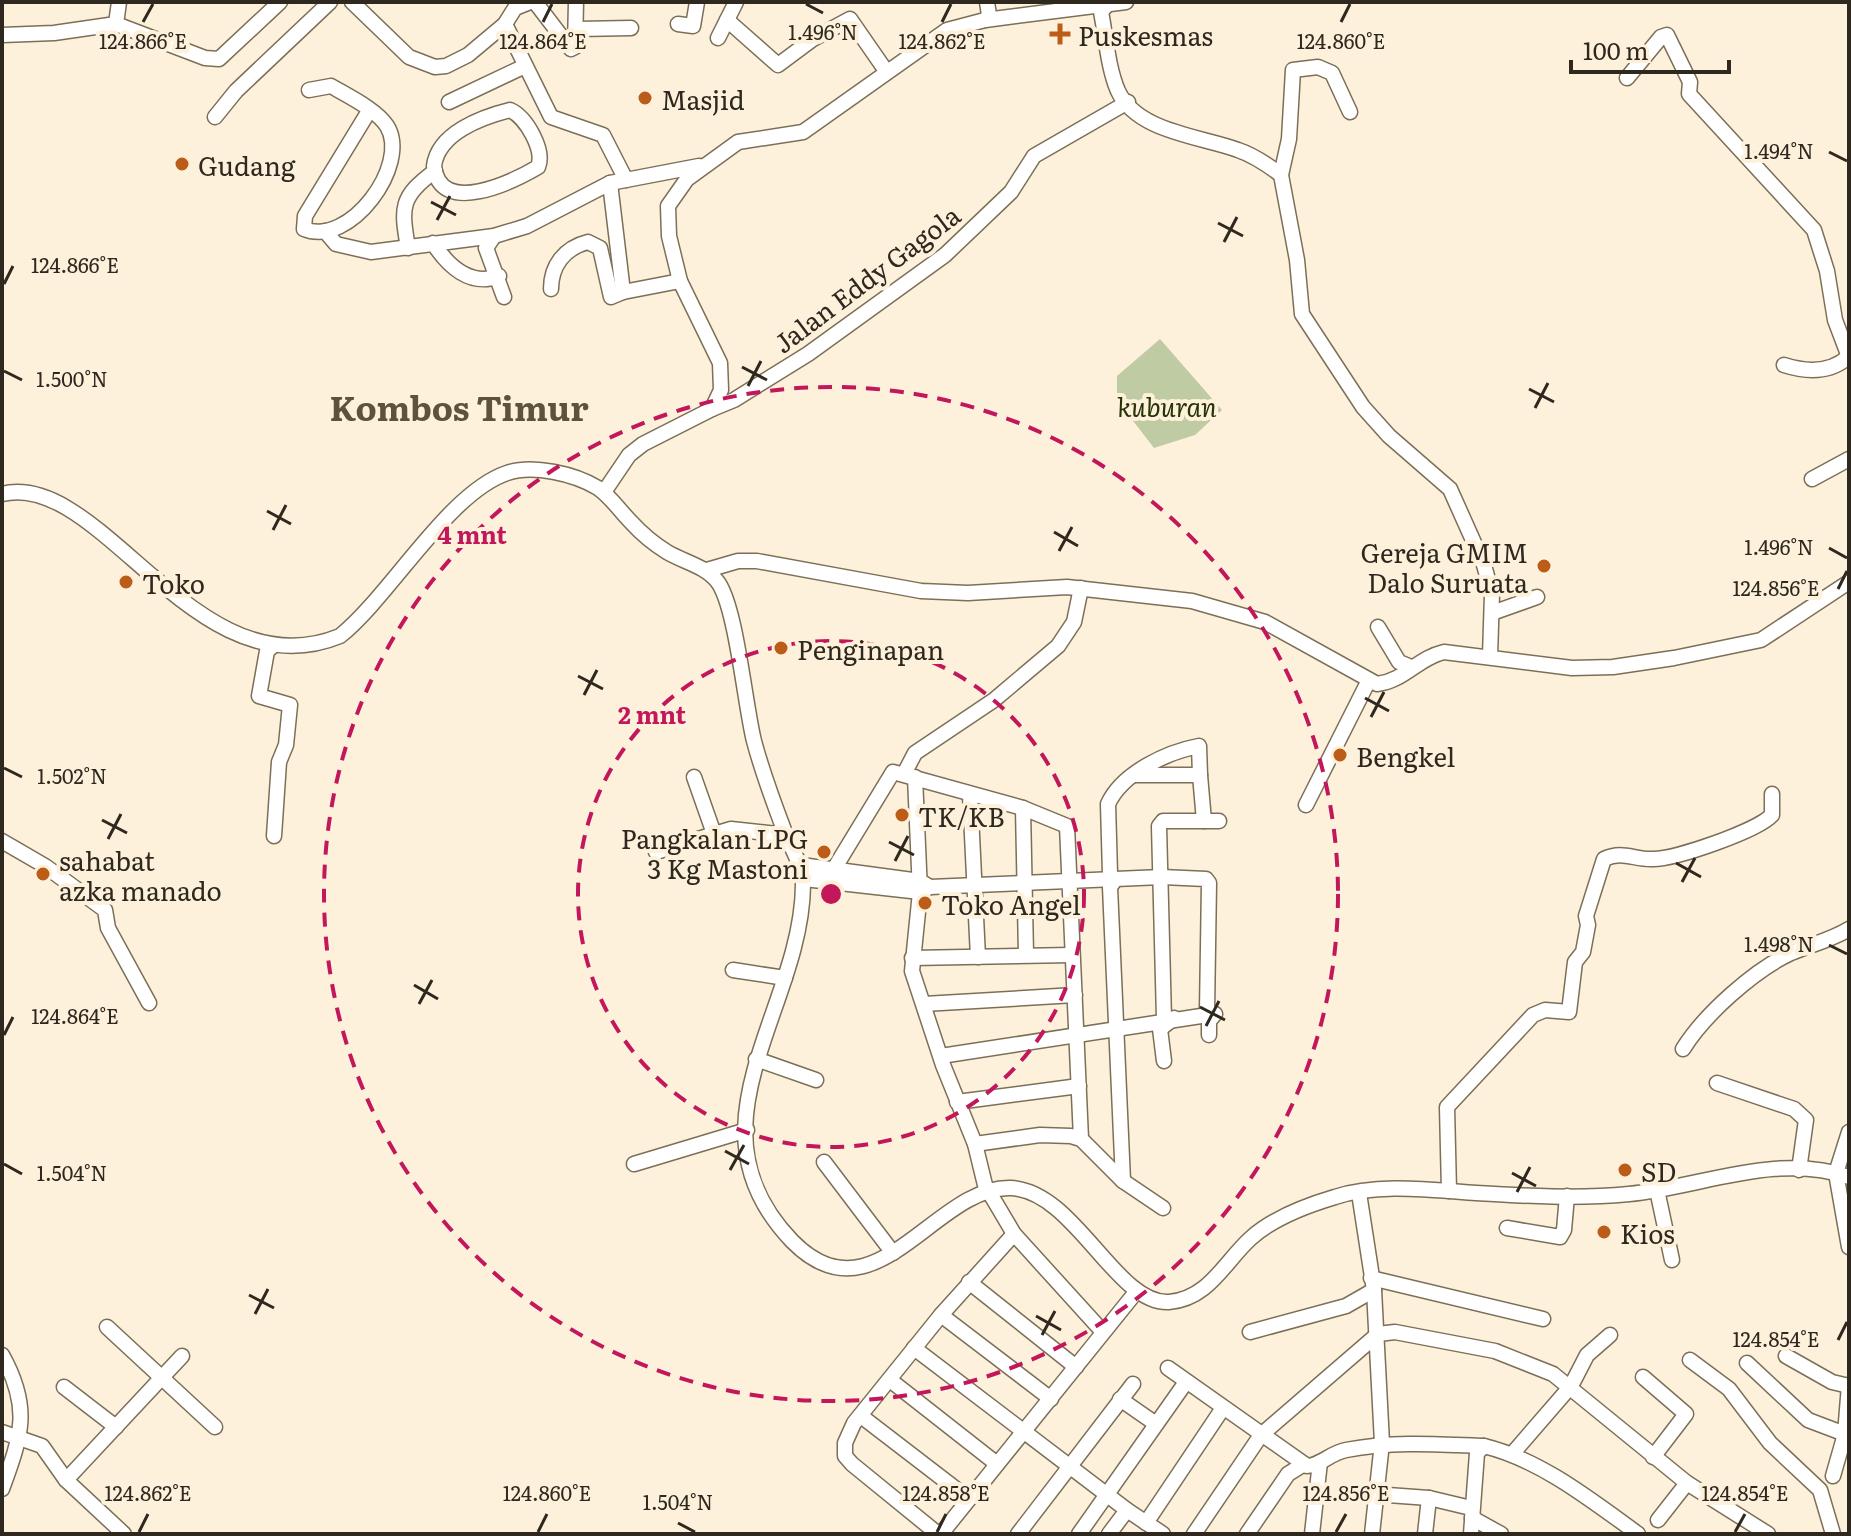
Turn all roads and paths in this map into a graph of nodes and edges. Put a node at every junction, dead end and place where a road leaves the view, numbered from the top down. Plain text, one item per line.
1 (119, 2) edge
2 (280, 2) edge
3 (330, 2) edge
4 (352, 2) edge
5 (532, 2) edge
6 (576, 2) edge
7 (697, 2) edge
8 (736, 2) edge
9 (987, 2) edge
10 (1126, 2) edge
11 (513, 5) edge
12 (1106, 6) junction
13 (727, 20) junction
14 (985, 20) junction
15 (116, 24) junction
16 (505, 24) junction
17 (678, 24) dead end
18 (631, 28) dead end
19 (578, 29) junction
20 (2, 35) edge
21 (718, 38) dead end
22 (525, 66) junction
23 (886, 71) junction
24 (1627, 78) dead end
25 (309, 90) dead end
26 (449, 102) dead end
27 (1128, 102) junction
28 (369, 111) junction
29 (1350, 112) dead end
30 (215, 117) dead end
31 (702, 166) junction
32 (435, 171) junction
33 (668, 172) junction
34 (1281, 175) junction
35 (626, 180) junction
36 (610, 183) junction
37 (675, 192) junction
38 (325, 231) junction
39 (494, 236) junction
40 (433, 243) junction
41 (408, 248) junction
42 (499, 276) junction
43 (680, 281) junction
44 (551, 289) dead end
45 (623, 292) junction
46 (504, 297) dead end
47 (1849, 357) edge
48 (1784, 365) dead end
49 (712, 409) junction
50 (1849, 459) edge
51 (1812, 479) dead end
52 (604, 492) junction
53 (2, 494) edge
54 (707, 570) junction
55 (1849, 582) edge
56 (1081, 588) junction
57 (1537, 597) dead end
58 (1492, 613) junction
59 (1378, 627) dead end
60 (274, 645) junction
61 (1490, 656) junction
62 (1411, 667) junction
63 (1368, 682) junction
64 (1199, 746) junction
65 (1214, 757) dead end
66 (1134, 775) junction
67 (1200, 775) junction
68 (910, 776) junction
69 (694, 777) dead end
70 (1772, 794) dead end
71 (970, 795) junction
72 (1306, 805) dead end
73 (1023, 808) junction
74 (713, 831) junction
75 (786, 835) junction
76 (274, 836) dead end
77 (2, 841) edge
78 (656, 852) dead end
79 (834, 869) junction
80 (802, 872) junction
81 (1162, 877) junction
82 (867, 880) junction
83 (1115, 880) junction
84 (1071, 882) junction
85 (1023, 885) junction
86 (923, 887) junction
87 (975, 887) junction
88 (1849, 929) edge
89 (1026, 955) junction
90 (1072, 955) junction
91 (978, 957) junction
92 (912, 958) junction
93 (733, 970) dead end
94 (785, 978) junction
95 (1075, 995) junction
96 (149, 1003) dead end
97 (924, 1004) junction
98 (1215, 1014) junction
99 (1169, 1018) junction
100 (1119, 1027) junction
101 (1077, 1035) junction
102 (1209, 1035) dead end
103 (1683, 1049) dead end
104 (941, 1056) junction
105 (756, 1059) junction
106 (1164, 1061) dead end
107 (816, 1080) dead end
108 (1717, 1083) dead end
109 (1079, 1086) junction
110 (957, 1102) junction
111 (747, 1130) junction
112 (1849, 1132) edge
113 (1081, 1139) junction
114 (975, 1144) junction
115 (824, 1162) dead end
116 (634, 1164) dead end
117 (1799, 1170) junction
118 (1843, 1175) edge
119 (1123, 1181) junction
120 (1657, 1190) junction
121 (1449, 1191) junction
122 (991, 1192) junction
123 (1359, 1193) junction
124 (1567, 1196) junction
125 (1163, 1208) dead end
126 (1507, 1228) dead end
127 (1014, 1234) junction
128 (1849, 1247) edge
129 (893, 1253) junction
130 (1672, 1260) dead end
131 (969, 1282) junction
132 (1372, 1284) junction
133 (1136, 1292) junction
134 (941, 1315) junction
135 (1543, 1319) dead end
136 (107, 1327) dead end
137 (1103, 1332) junction
138 (1250, 1332) dead end
139 (1378, 1334) junction
140 (1610, 1335) dead end
141 (914, 1348) junction
142 (2, 1355) edge
143 (182, 1356) dead end
144 (1786, 1356) dead end
145 (1690, 1360) dead end
146 (1747, 1363) dead end
147 (1076, 1367) junction
148 (1168, 1368) dead end
149 (1643, 1377) dead end
150 (161, 1378) junction
151 (890, 1380) junction
152 (1186, 1382) junction
153 (1133, 1384) dead end
154 (1849, 1385) edge
155 (1571, 1386) junction
156 (64, 1387) dead end
157 (1051, 1399) junction
158 (1120, 1399) junction
159 (1223, 1408) junction
160 (861, 1416) junction
161 (1156, 1424) junction
162 (116, 1427) junction
163 (215, 1427) dead end
164 (1026, 1431) junction
165 (2, 1432) edge
166 (1845, 1434) junction
167 (1261, 1435) junction
168 (18, 1437) junction
169 (1382, 1443) junction
170 (1484, 1446) junction
171 (1513, 1453) junction
172 (1653, 1457) junction
173 (1320, 1462) junction
174 (997, 1464) junction
175 (1304, 1464) junction
176 (1072, 1467) junction
177 (1833, 1476) junction
178 (1849, 1478) edge
179 (66, 1480) junction
180 (1687, 1483) junction
181 (2, 1489) edge
182 (1820, 1490) junction
183 (1374, 1494) junction
184 (1108, 1496) junction
185 (1429, 1498) junction
186 (969, 1499) junction
187 (1127, 1510) junction
188 (1471, 1513) junction
189 (1658, 1520) dead end
190 (1146, 1523) junction
191 (1311, 1532) edge
192 (124, 1534) edge
193 (940, 1534) edge
194 (1018, 1534) edge
195 (1079, 1534) edge
196 (1109, 1534) edge
197 (1163, 1534) edge
198 (1194, 1534) edge
199 (1247, 1534) edge
200 (1372, 1534) edge
201 (1425, 1534) edge
202 (1471, 1534) edge
203 (1501, 1534) edge
204 (1638, 1534) edge
205 (1768, 1534) edge
206 (1833, 1534) edge

1 - 15 street
2 - 15 street
3 - 30 street
4 - 16 street
5 - 11 street
5 - 19 street
6 - 19 street
7 - 17 street
8 - 13 street
9 - 14 street
10 - 12 street
11 - 16 street
12 - 14 street
12 - 27 street
13 - 21 street
13 - 23 street
14 - 23 street
15 - 20 street
16 - 22 street
18 - 19 street
22 - 26 street
22 - 35 street
23 - 31 street
24 - 47 street
25 - 28 street
27 - 34 street
27 - 49 street, Jalan Eddy Gagola
28 - 38 street
28 - 38 street
29 - 34 street
31 - 33 street
31 - 37 street
32 - 32 street
32 - 41 street
33 - 35 street
33 - 37 street
34 - 58 street
35 - 36 street
36 - 39 street
36 - 45 street
37 - 43 street
38 - 41 street
39 - 40 street
39 - 42 street
40 - 41 street
40 - 42 street
42 - 46 street
43 - 45 street
43 - 49 street
44 - 45 street
47 - 48 street
49 - 52 street, Jalan Eddy Gagola
50 - 51 street
52 - 54 street
52 - 60 street
53 - 60 street
54 - 56 street
54 - 75 street
55 - 61 street
56 - 63 street
56 - 68 street
57 - 58 street
58 - 61 street
59 - 62 street
60 - 76 street
61 - 62 street
62 - 63 street
63 - 72 street
64 - 65 street
64 - 66 street
64 - 67 street
66 - 67 street
66 - 83 street
67 - 81 street
68 - 71 street
68 - 79 street
68 - 86 street
69 - 74 street
70 - 121 street
71 - 73 street
71 - 87 street
73 - 84 street
73 - 85 street
74 - 75 street
74 - 78 street
75 - 80 street
77 - 96 street
79 - 80 street
79 - 82 street
80 - 82 street
80 - 94 street
81 - 83 street
81 - 98 street
81 - 99 street
82 - 86 street
83 - 84 street
83 - 100 street
84 - 85 street
84 - 90 street
85 - 87 street
85 - 89 street
86 - 87 street
86 - 92 street
87 - 91 street
88 - 103 street
89 - 90 street
89 - 91 street
90 - 95 street
91 - 92 street
92 - 97 street
93 - 94 street
94 - 105 street
95 - 97 street
95 - 101 street
97 - 104 street
98 - 99 street
98 - 102 street
99 - 100 street
99 - 106 street
100 - 101 street
100 - 119 street
101 - 104 street
101 - 109 street
104 - 110 street
105 - 107 street
105 - 111 street
108 - 117 street
109 - 110 street
109 - 113 street
110 - 114 street
111 - 116 street
111 - 129 street
112 - 118 street
113 - 114 street
113 - 119 street
114 - 122 street
115 - 129 street
117 - 118 street
117 - 120 street
118 - 128 street
119 - 125 street
120 - 124 street
120 - 130 street
121 - 123 street
121 - 124 street
122 - 127 street
122 - 129 street
122 - 133 street
123 - 132 street
123 - 133 street
124 - 126 street
127 - 131 street
127 - 137 street
131 - 134 street
131 - 147 street
132 - 135 street
132 - 138 street
132 - 139 street
133 - 137 street
134 - 141 street
134 - 157 street
136 - 150 street
137 - 147 street
139 - 155 street
139 - 167 street
139 - 169 street
140 - 155 street
141 - 151 street
141 - 164 street
142 - 168 street
143 - 150 street
144 - 154 street
145 - 182 street
146 - 166 street
147 - 157 street
148 - 152 street
149 - 172 street
150 - 162 street
150 - 163 street
151 - 160 street
151 - 174 street
152 - 159 street
152 - 161 street
153 - 158 street
154 - 166 street
155 - 171 street
155 - 172 street
156 - 162 street
157 - 164 street
158 - 161 street
158 - 176 street
159 - 167 street
159 - 190 street
160 - 186 street
160 - 193 street
161 - 184 street
162 - 179 street
164 - 174 street
164 - 176 street
165 - 168 street
166 - 177 street
167 - 175 street
167 - 198 street
168 - 179 street
168 - 181 street
169 - 170 street
169 - 173 street
169 - 183 street
170 - 171 street
170 - 188 street
171 - 204 street
172 - 180 street
173 - 175 street
173 - 191 street
174 - 186 street
175 - 199 street
176 - 184 street
176 - 194 street
177 - 178 street
177 - 182 street
179 - 192 street
180 - 189 street
180 - 205 street
182 - 206 street
183 - 185 street
183 - 200 street
184 - 187 street
184 - 195 street
185 - 188 street
185 - 201 street
186 - 193 street
187 - 190 street
187 - 196 street
188 - 202 street
188 - 203 street
190 - 197 street

